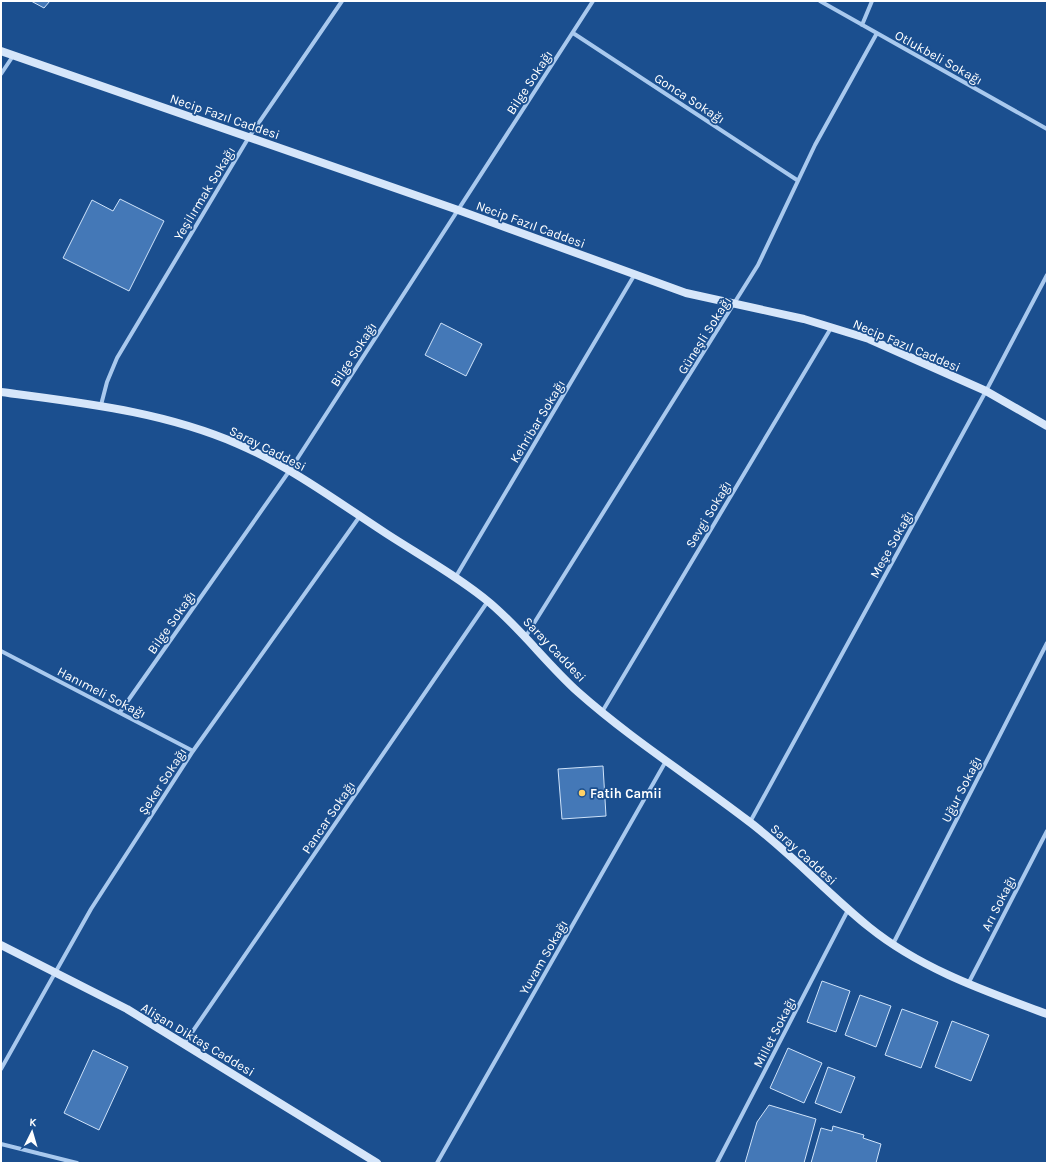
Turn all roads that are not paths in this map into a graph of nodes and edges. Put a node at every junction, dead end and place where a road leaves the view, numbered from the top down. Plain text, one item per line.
1 (342, 1) edge
2 (593, 1) edge
3 (820, 1) edge
4 (872, 1) edge
5 (862, 24) junction
6 (573, 33) junction
7 (877, 33) junction
8 (1, 51) edge
9 (13, 56) junction
10 (1, 74) edge
11 (1047, 129) edge
12 (249, 137) junction
13 (797, 180) junction
14 (458, 210) junction
15 (635, 274) junction
16 (1047, 275) edge
17 (735, 305) junction
18 (832, 327) junction
19 (1, 392) edge
20 (986, 392) junction
21 (101, 405) junction
22 (1047, 426) edge
23 (290, 470) junction
24 (360, 516) junction
25 (455, 579) junction
26 (488, 601) junction
27 (526, 636) junction
28 (1047, 643) edge
29 (1, 651) edge
30 (120, 712) junction
31 (602, 712) junction
32 (194, 751) junction
33 (666, 761) junction
34 (750, 822) junction
35 (1047, 831) edge
36 (849, 910) junction
37 (893, 944) junction
38 (1, 945) edge
39 (55, 971) junction
40 (968, 984) junction
41 (1047, 1014) edge
42 (184, 1044) junction
43 (1, 1069) edge
44 (1, 1144) edge
45 (77, 1163) edge
46 (377, 1163) edge
47 (437, 1163) edge
48 (717, 1163) edge

1 - 12 street, Yeşilırmak Sokağı
2 - 6 street, Bilge Sokağı
3 - 5 street, Otlukbeli Sokağı
4 - 5 street
5 - 7 street, Otlukbeli Sokağı
6 - 13 street, Gonca Sokağı
6 - 14 street, Bilge Sokağı
7 - 11 street, Otlukbeli Sokağı
7 - 13 street, Güneşli Sokağı
8 - 9 street, Necip Fazıl Caddesi
9 - 10 street
9 - 12 street, Necip Fazıl Caddesi
12 - 14 street, Necip Fazıl Caddesi
12 - 21 street, Yeşilırmak Sokağı
13 - 17 street, Güneşli Sokağı
14 - 15 street, Necip Fazıl Caddesi
14 - 23 street, Bilge Sokağı
15 - 17 street, Necip Fazıl Caddesi
15 - 25 street, Kehribar Sokağı
16 - 20 street, Meşe Sokağı
17 - 18 street, Necip Fazıl Caddesi
17 - 27 street, Güneşli Sokağı
18 - 20 street, Necip Fazıl Caddesi
18 - 31 street, Sevgi Sokağı
19 - 21 street, Saray Caddesi
20 - 22 street, Necip Fazıl Caddesi
20 - 34 street, Meşe Sokağı
21 - 23 street, Saray Caddesi
23 - 24 street, Saray Caddesi
23 - 30 street, Bilge Sokağı
24 - 25 street, Saray Caddesi
24 - 32 street, Şeker Sokağı
25 - 26 street, Saray Caddesi
26 - 27 street, Saray Caddesi
26 - 42 street, Pancar Sokağı
27 - 31 street, Saray Caddesi
28 - 37 street, Uğur Sokağı
29 - 30 street, Hanımeli Sokağı
30 - 32 street, Hanımeli Sokağı
31 - 33 street, Saray Caddesi
32 - 39 street, Şeker Sokağı
33 - 34 street, Saray Caddesi
33 - 47 street, Yuvam Sokağı
34 - 36 street, Saray Caddesi
35 - 40 street, Arı Sokağı
36 - 37 street, Saray Caddesi
36 - 48 street, Millet Sokağı
37 - 40 street, Saray Caddesi
38 - 39 street, Alişan Diktaş Caddesi
39 - 42 street, Alişan Diktaş Caddesi
39 - 43 street, Şeker Sokağı
40 - 41 street, Saray Caddesi
42 - 46 street, Alişan Diktaş Caddesi
44 - 45 street

